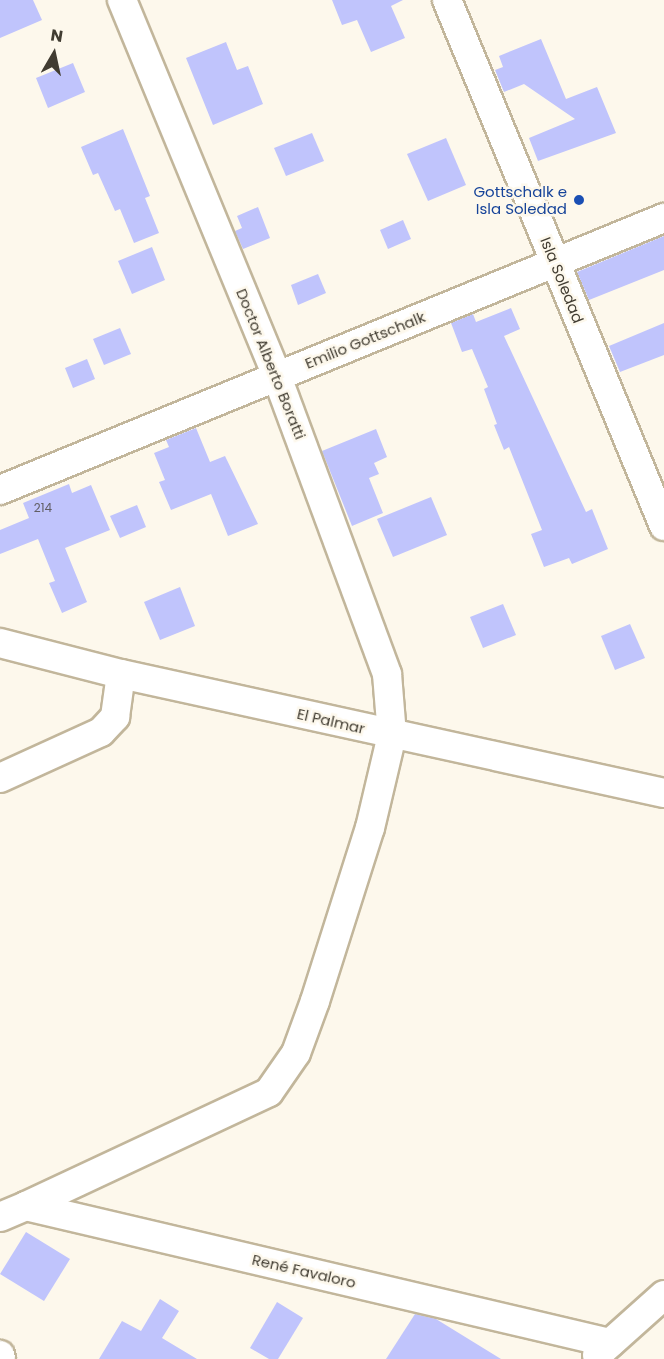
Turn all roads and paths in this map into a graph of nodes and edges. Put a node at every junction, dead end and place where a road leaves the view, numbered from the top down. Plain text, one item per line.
1 (122, 0) edge
2 (447, 0) edge
3 (664, 218) edge
4 (555, 262) junction
5 (277, 376) junction
6 (0, 490) edge
7 (664, 526) edge
8 (0, 643) edge
9 (121, 674) junction
10 (392, 735) junction
11 (0, 778) edge
12 (664, 794) edge
13 (26, 1206) junction
14 (0, 1217) edge
15 (664, 1295) edge
16 (602, 1351) edge

1 - 5 street, Doctor Alberto Boratti
2 - 4 street, Isla Soledad
3 - 4 street, Emilio Gottschalk
4 - 5 street, Emilio Gottschalk
4 - 7 street, Isla Soledad
5 - 6 street, Emilio Gottschalk
5 - 10 street, Doctor Alberto Boratti
8 - 9 street, El Palmar
9 - 10 street, El Palmar
9 - 11 street
10 - 12 street, El Palmar
10 - 13 street, Doctor Alberto Boratti
13 - 14 street
13 - 16 street, René Favaloro
15 - 16 street

